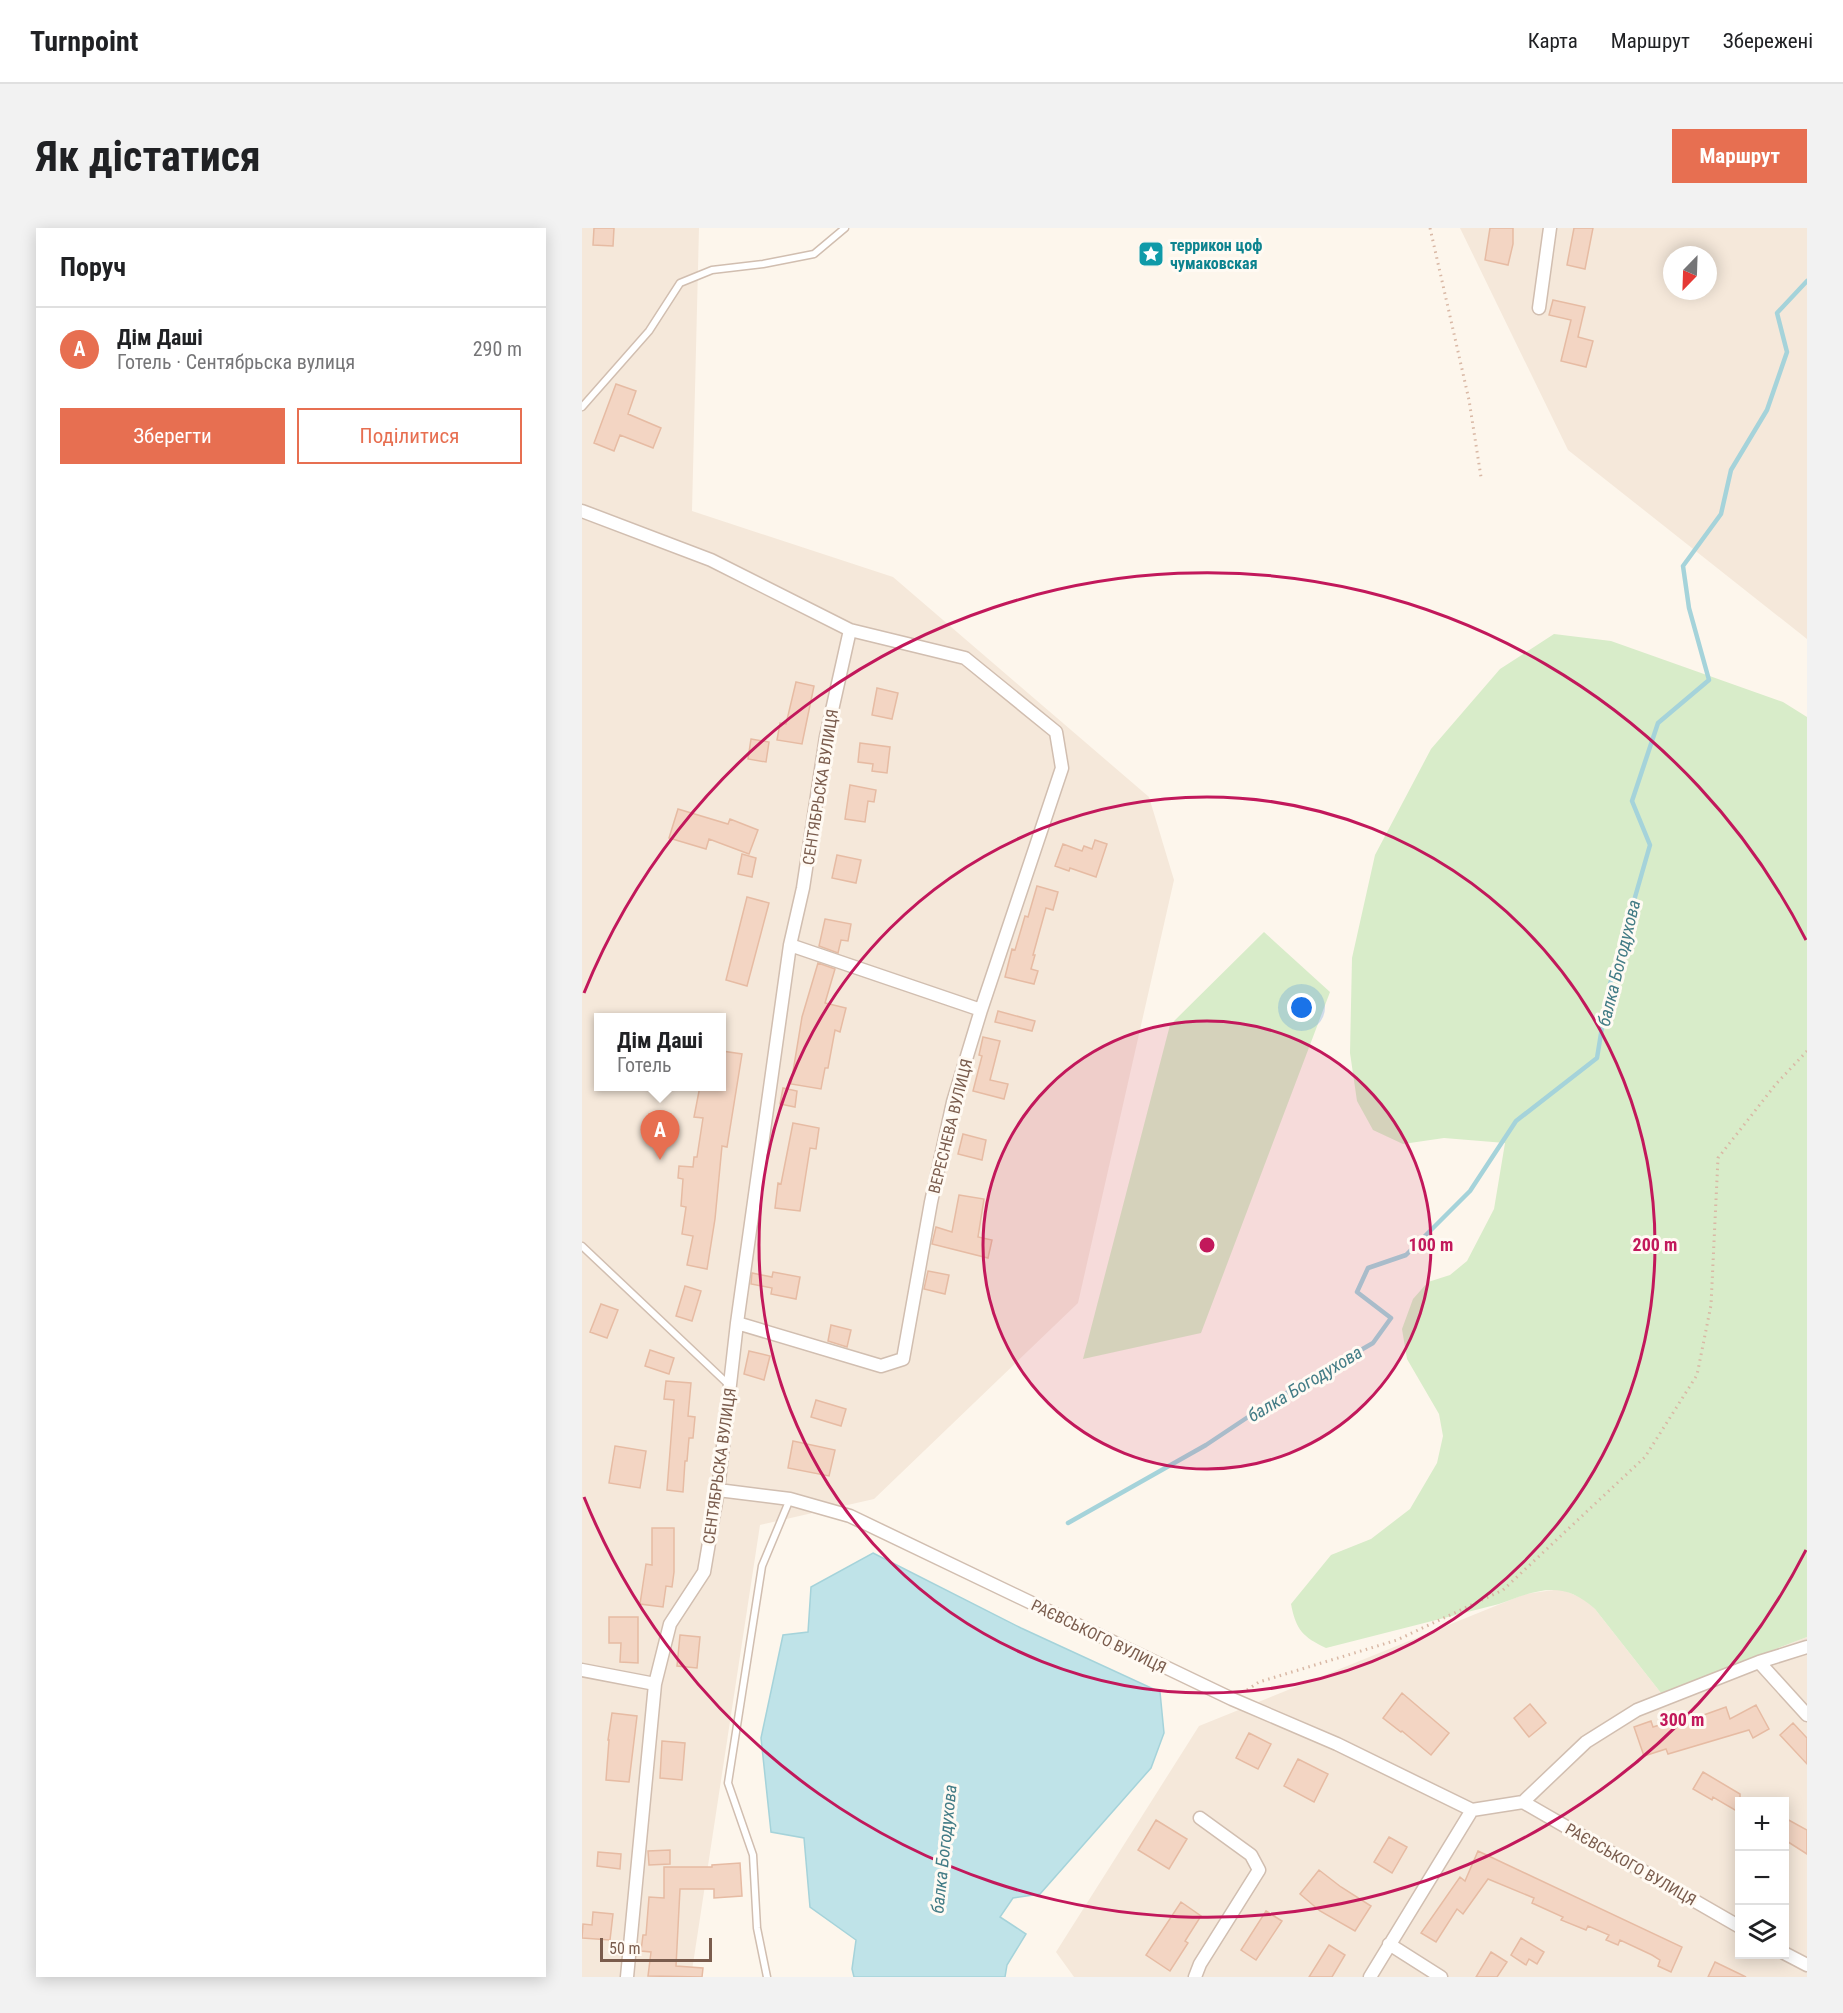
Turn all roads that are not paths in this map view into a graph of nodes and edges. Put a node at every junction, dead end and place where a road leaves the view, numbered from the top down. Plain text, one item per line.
1 (845, 228) edge
2 (1550, 228) edge
3 (1539, 308) dead end
4 (582, 407) edge
5 (582, 512) edge
6 (850, 630) junction
7 (790, 945) junction
8 (981, 1010) junction
9 (582, 1246) edge
10 (737, 1323) junction
11 (730, 1385) junction
12 (718, 1490) junction
13 (790, 1499) junction
14 (1807, 1647) edge
15 (1759, 1662) junction
16 (582, 1670) edge
17 (655, 1684) junction
18 (1807, 1715) edge
19 (1523, 1802) junction
20 (1472, 1810) junction
21 (1200, 1818) dead end
22 (1735, 1924) edge
23 (1389, 1944) junction
24 (1789, 1955) edge
25 (1807, 1965) edge
26 (627, 1977) edge
27 (767, 1977) edge
28 (1195, 1977) edge
29 (1370, 1977) edge
30 (1441, 1977) edge

1 - 4 lane
2 - 3 street
5 - 6 street
6 - 7 street, СЕНТЯБРЬСКА ВУЛИЦЯ
6 - 8 street, ВЕРЕСНЕВА ВУЛИЦЯ
7 - 8 street
7 - 10 street, СЕНТЯБРЬСКА ВУЛИЦЯ
8 - 10 street, ВЕРЕСНЕВА ВУЛИЦЯ
9 - 11 lane
10 - 11 street, СЕНТЯБРЬСКА ВУЛИЦЯ
11 - 12 street, СЕНТЯБРЬСКА ВУЛИЦЯ
12 - 13 street, РАЄВСЬКОГО ВУЛИЦЯ
12 - 17 street, СЕНТЯБРЬСКА ВУЛИЦЯ
13 - 20 street, РАЄВСЬКОГО ВУЛИЦЯ
13 - 27 lane
14 - 15 street
15 - 18 street
15 - 19 street
16 - 17 street
17 - 26 street, СЕНТЯБРЬСКА ВУЛИЦЯ
19 - 20 street
19 - 22 street, РАЄВСЬКОГО ВУЛИЦЯ
20 - 23 street
21 - 28 street
23 - 29 street
23 - 30 street
24 - 25 street

